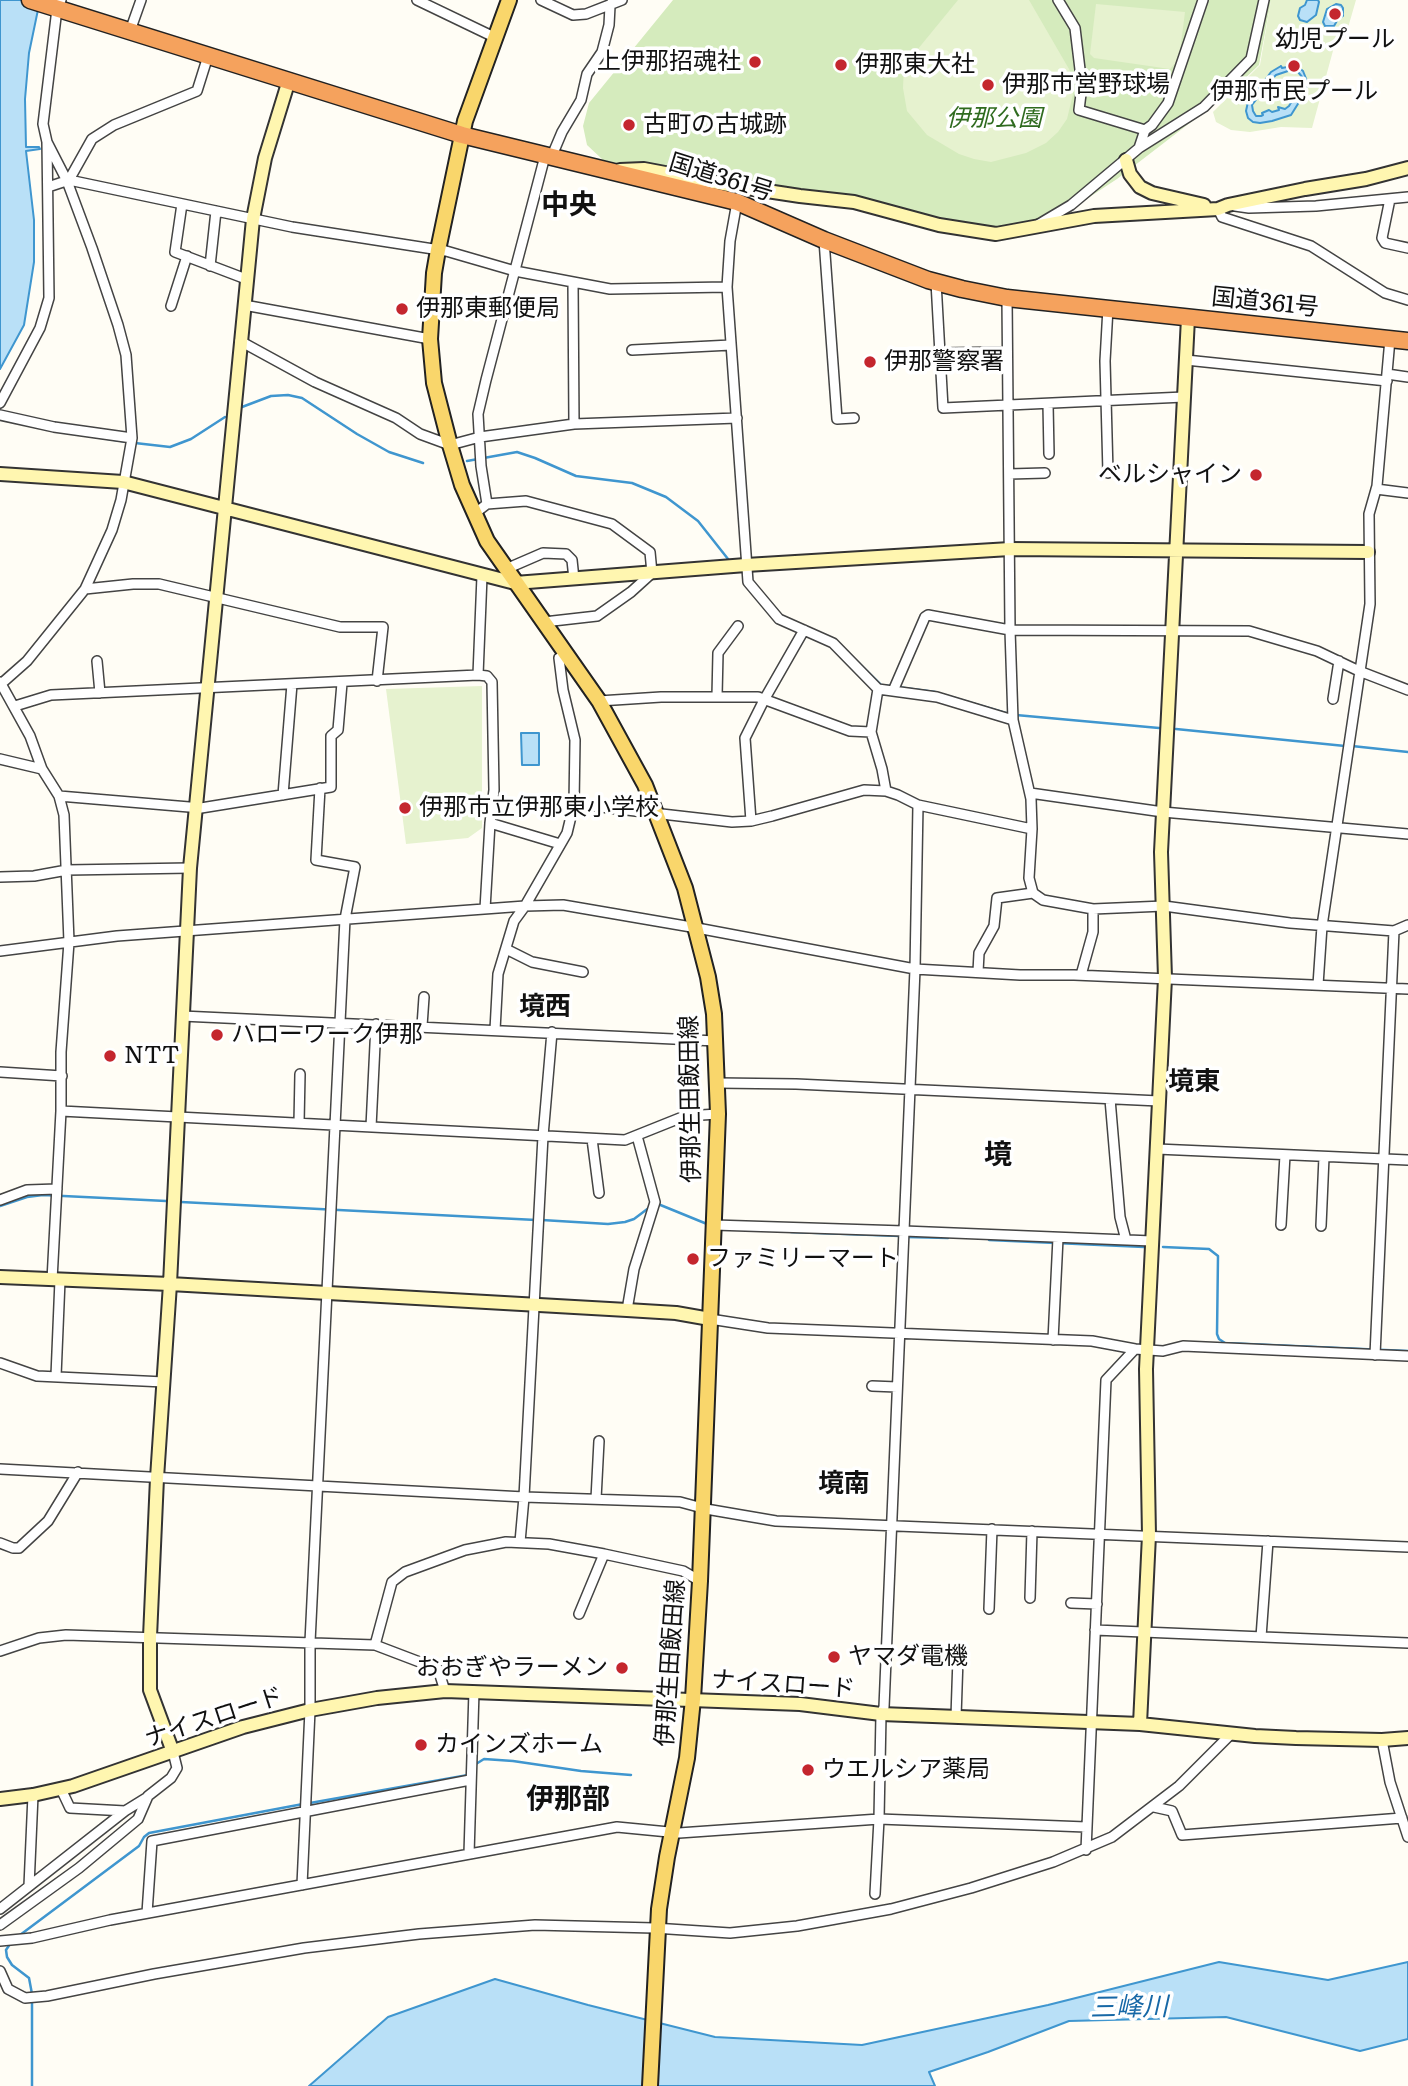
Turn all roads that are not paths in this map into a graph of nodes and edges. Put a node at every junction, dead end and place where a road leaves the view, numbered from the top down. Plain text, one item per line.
1 (30, 0) edge
2 (141, 0) edge
3 (417, 0) edge
4 (509, 0) edge
5 (541, 0) edge
6 (622, 0) edge
7 (1058, 0) edge
8 (1203, 0) edge
9 (1264, 0) edge
10 (612, 3) edge
11 (56, 5) edge
12 (130, 31) junction
13 (494, 37) junction
14 (208, 56) junction
15 (289, 80) junction
16 (1145, 130) junction
17 (462, 135) junction
18 (47, 142) junction
19 (1139, 148) junction
20 (548, 157) junction
21 (1126, 160) junction
22 (1408, 168) edge
23 (614, 171) junction
24 (68, 181) junction
25 (48, 187) junction
26 (1408, 197) edge
27 (1390, 199) junction
28 (737, 202) junction
29 (182, 204) junction
30 (1223, 207) junction
31 (216, 211) junction
32 (253, 219) junction
33 (1034, 227) junction
34 (824, 240) junction
35 (1408, 248) edge
36 (438, 250) junction
37 (187, 256) junction
38 (210, 266) junction
39 (515, 271) junction
40 (246, 279) junction
41 (936, 282) junction
42 (573, 284) junction
43 (727, 287) junction
44 (1007, 298) junction
45 (1408, 300) edge
46 (244, 305) junction
47 (171, 306) dead end
48 (1108, 308) junction
49 (1188, 318) junction
50 (430, 339) junction
51 (1390, 339) junction
52 (240, 341) junction
53 (1408, 341) edge
54 (731, 345) junction
55 (632, 350) dead end
56 (1007, 352) junction
57 (938, 353) junction
58 (1186, 360) junction
59 (1387, 377) junction
60 (1408, 377) edge
61 (1184, 397) junction
62 (1107, 401) junction
63 (0, 403) edge
64 (1048, 404) junction
65 (1008, 406) junction
66 (0, 415) edge
67 (737, 418) junction
68 (854, 418) dead end
69 (574, 424) junction
70 (480, 437) junction
71 (132, 438) junction
72 (450, 445) junction
73 (1049, 454) dead end
74 (1045, 473) dead end
75 (1108, 473) dead end
76 (0, 474) edge
77 (1009, 474) junction
78 (124, 482) junction
79 (1376, 489) junction
80 (1408, 493) edge
81 (487, 504) junction
82 (225, 508) junction
83 (474, 514) junction
84 (1010, 549) junction
85 (1177, 550) junction
86 (1368, 552) junction
87 (746, 565) junction
88 (506, 569) junction
89 (652, 573) junction
90 (482, 576) junction
91 (574, 579) junction
92 (515, 583) junction
93 (85, 589) junction
94 (216, 598) junction
95 (544, 622) junction
96 (738, 626) dead end
97 (1010, 629) junction
98 (804, 630) junction
99 (1173, 631) junction
100 (566, 655) junction
101 (1339, 661) junction
102 (97, 662) dead end
103 (1359, 671) junction
104 (478, 675) junction
105 (377, 681) junction
106 (0, 683) edge
107 (342, 683) junction
108 (292, 684) junction
109 (208, 687) junction
110 (895, 688) junction
111 (878, 689) junction
112 (1408, 690) edge
113 (100, 693) junction
114 (717, 696) junction
115 (1333, 699) dead end
116 (764, 700) junction
117 (599, 701) junction
118 (15, 706) junction
119 (1013, 716) junction
120 (871, 732) junction
121 (0, 759) edge
122 (41, 769) junction
123 (320, 788) junction
124 (886, 791) junction
125 (1030, 793) junction
126 (283, 794) junction
127 (59, 796) junction
128 (574, 804) junction
129 (918, 805) junction
130 (196, 807) junction
131 (1163, 812) junction
132 (657, 813) junction
133 (751, 821) junction
134 (490, 823) junction
135 (1337, 827) junction
136 (1032, 830) junction
137 (1408, 834) edge
138 (560, 844) junction
139 (190, 868) junction
140 (67, 870) junction
141 (0, 877) edge
142 (1033, 893) junction
143 (526, 906) junction
144 (1164, 906) junction
145 (485, 909) junction
146 (1093, 909) junction
147 (345, 919) junction
148 (1408, 925) edge
149 (1322, 926) junction
150 (697, 928) junction
151 (187, 931) junction
152 (1394, 931) junction
153 (69, 942) junction
154 (506, 949) junction
155 (0, 951) edge
156 (915, 969) junction
157 (583, 972) dead end
158 (978, 972) junction
159 (1081, 975) junction
160 (1165, 978) junction
161 (1318, 985) junction
162 (1391, 989) junction
163 (1408, 989) edge
164 (424, 997) dead end
165 (182, 1016) junction
166 (341, 1022) junction
167 (376, 1024) junction
168 (422, 1026) junction
169 (495, 1030) junction
170 (552, 1032) junction
171 (716, 1041) junction
172 (0, 1072) edge
173 (300, 1074) dead end
174 (62, 1076) junction
175 (718, 1083) junction
176 (910, 1090) junction
177 (1110, 1099) junction
178 (1159, 1101) junction
179 (61, 1111) junction
180 (718, 1114) junction
181 (178, 1117) junction
182 (299, 1123) junction
183 (336, 1125) junction
184 (371, 1127) junction
185 (543, 1136) junction
186 (636, 1136) junction
187 (592, 1139) junction
188 (1157, 1149) junction
189 (1285, 1155) junction
190 (1324, 1157) junction
191 (1385, 1160) junction
192 (1408, 1160) edge
193 (57, 1193) junction
194 (599, 1193) dead end
195 (0, 1200) edge
196 (714, 1225) junction
197 (1281, 1225) dead end
198 (1321, 1226) dead end
199 (904, 1235) junction
200 (1126, 1240) junction
201 (1152, 1241) junction
202 (1058, 1242) junction
203 (0, 1277) edge
204 (56, 1280) junction
205 (170, 1284) junction
206 (326, 1293) junction
207 (534, 1304) junction
208 (627, 1310) junction
209 (710, 1319) junction
210 (899, 1334) junction
211 (1053, 1340) junction
212 (1141, 1349) junction
213 (1376, 1351) junction
214 (1408, 1356) edge
215 (0, 1363) edge
216 (56, 1376) junction
217 (164, 1382) junction
218 (872, 1386) dead end
219 (897, 1387) junction
220 (599, 1441) dead end
221 (0, 1469) edge
222 (78, 1472) junction
223 (156, 1478) junction
224 (318, 1486) junction
225 (524, 1497) junction
226 (596, 1499) junction
227 (702, 1507) junction
228 (891, 1525) junction
229 (992, 1529) junction
230 (1032, 1531) junction
231 (1100, 1534) junction
232 (1149, 1535) junction
233 (1268, 1541) junction
234 (520, 1542) junction
235 (0, 1543) edge
236 (1408, 1547) edge
237 (604, 1554) junction
238 (700, 1581) junction
239 (1030, 1598) dead end
240 (1071, 1603) dead end
241 (1097, 1604) junction
242 (989, 1609) dead end
243 (579, 1614) dead end
244 (1096, 1630) junction
245 (1144, 1632) junction
246 (150, 1637) junction
247 (1261, 1637) junction
248 (310, 1642) junction
249 (1408, 1643) edge
250 (375, 1645) junction
251 (0, 1651) edge
252 (958, 1658) dead end
253 (445, 1691) junction
254 (474, 1691) junction
255 (694, 1699) junction
256 (310, 1710) junction
257 (881, 1714) junction
258 (956, 1717) junction
259 (1091, 1722) junction
260 (1140, 1724) junction
261 (1231, 1734) junction
262 (1408, 1738) edge
263 (1382, 1740) junction
264 (173, 1752) junction
265 (470, 1780) junction
266 (61, 1789) junction
267 (33, 1795) junction
268 (148, 1797) junction
269 (0, 1799) edge
270 (1154, 1807) junction
271 (125, 1811) junction
272 (305, 1812) junction
273 (1402, 1818) junction
274 (879, 1819) junction
275 (1086, 1827) junction
276 (671, 1833) junction
277 (1408, 1837) edge
278 (1086, 1850) junction
279 (468, 1854) junction
280 (302, 1885) junction
281 (29, 1886) junction
282 (875, 1894) dead end
283 (0, 1909) edge
284 (147, 1913) junction
285 (0, 1925) edge
286 (658, 1932) junction
287 (0, 1941) edge
288 (0, 1971) edge
289 (650, 2086) edge

1 - 11 highway, 国道361号
2 - 12 street
3 - 13 street
4 - 13 main road, 伊那生田飯田線
5 - 10 street
6 - 10 street
7 - 16 street
8 - 16 street
9 - 19 street
10 - 20 street
11 - 12 highway, 国道361号
11 - 18 street
12 - 14 highway, 国道361号
13 - 17 main road, 伊那生田飯田線
14 - 15 highway, 国道361号
14 - 24 street
15 - 17 highway, 国道361号
15 - 32 street
16 - 19 street
17 - 20 highway, 国道361号
17 - 36 main road, 伊那生田飯田線
18 - 24 street
18 - 25 street
19 - 21 street
20 - 23 highway, 国道361号
20 - 39 street
21 - 30 street
21 - 33 street
22 - 30 street
23 - 28 highway, 国道361号
23 - 33 street
24 - 25 street
24 - 29 street
24 - 71 street
25 - 63 street
26 - 27 street
27 - 30 street
27 - 35 street
28 - 34 highway, 国道361号
28 - 43 street
29 - 31 street
29 - 37 street
30 - 33 street
30 - 45 street
31 - 32 street
31 - 38 street
32 - 36 street
32 - 40 street
34 - 41 highway, 国道361号
34 - 68 street
36 - 39 street
36 - 50 main road, 伊那生田飯田線
37 - 38 street
37 - 47 street
38 - 40 street
39 - 42 street
39 - 70 street
40 - 46 street
41 - 44 highway, 国道361号
41 - 57 street
42 - 43 street
42 - 69 street
43 - 54 street
44 - 48 highway, 国道361号
44 - 56 street
46 - 50 street
46 - 52 street
48 - 49 highway, 国道361号
48 - 62 street
49 - 51 highway, 国道361号
49 - 58 street
50 - 72 main road, 伊那生田飯田線
51 - 53 highway, 国道361号
51 - 59 street
52 - 72 street
52 - 82 street
54 - 55 street
54 - 67 street
56 - 57 street
56 - 65 street
57 - 65 street
58 - 59 street
58 - 61 street
59 - 60 street
59 - 79 street
61 - 62 street
61 - 85 street
62 - 64 street
62 - 75 street
64 - 65 street
64 - 73 street
65 - 77 street
66 - 71 street
67 - 69 street
67 - 87 street
69 - 70 street
70 - 72 street
70 - 81 street
71 - 78 street
72 - 83 main road, 伊那生田飯田線
74 - 77 street
76 - 78 street
77 - 84 street
78 - 82 street
78 - 93 street
79 - 80 street
79 - 86 street
81 - 83 street
81 - 89 street
82 - 90 street
82 - 94 street
83 - 88 main road, 伊那生田飯田線
84 - 85 street
84 - 87 street
84 - 97 street
85 - 86 street
85 - 99 street
86 - 103 street
87 - 89 street
87 - 98 street
88 - 91 street
88 - 92 main road, 伊那生田飯田線
89 - 91 street
89 - 95 street
90 - 92 street
90 - 104 street
91 - 92 street
92 - 95 main road, 伊那生田飯田線
93 - 94 street
93 - 106 street
94 - 105 street
94 - 109 street
95 - 100 main road, 伊那生田飯田線
96 - 114 street
97 - 99 street
97 - 110 street
97 - 119 street
98 - 111 street
98 - 116 street
99 - 101 street
99 - 131 street
100 - 117 main road, 伊那生田飯田線
100 - 128 street
101 - 103 street
101 - 115 street
102 - 113 street
103 - 112 street
103 - 135 street
104 - 105 street
104 - 134 street
105 - 107 street
106 - 118 street
107 - 108 street
107 - 123 street
108 - 109 street
108 - 126 street
109 - 113 street
109 - 130 street
110 - 111 street
110 - 119 street
111 - 120 street
113 - 118 street
114 - 116 street
114 - 117 street
116 - 120 street
116 - 133 street
117 - 132 main road, 伊那生田飯田線
118 - 122 street
119 - 125 street
120 - 124 street
121 - 122 street
122 - 127 street
123 - 126 street
123 - 147 street
124 - 129 street
124 - 133 street
125 - 131 street
125 - 136 street
126 - 130 street
127 - 130 street
127 - 140 street
128 - 132 street
128 - 138 street
129 - 136 street
129 - 156 street
130 - 139 street
131 - 135 street
131 - 144 street
132 - 133 street
132 - 150 main road, 伊那生田飯田線
134 - 138 street
134 - 145 street
135 - 137 street
135 - 149 street
136 - 142 street
138 - 143 street
139 - 140 street
139 - 151 street
140 - 141 street
140 - 153 street
142 - 146 street
142 - 158 street
143 - 145 street
143 - 150 street
143 - 154 street
144 - 146 street
144 - 149 street
144 - 160 street
145 - 147 street
146 - 159 street
147 - 151 street
147 - 166 street
148 - 152 street
149 - 152 street
149 - 161 street
150 - 156 street
150 - 171 main road, 伊那生田飯田線
151 - 153 street
151 - 165 street
152 - 162 street
153 - 155 street
153 - 174 street
154 - 157 street
154 - 169 street
156 - 158 street
156 - 176 street
158 - 159 street
159 - 160 street
160 - 161 street
160 - 178 street
161 - 162 street
162 - 163 street
162 - 191 street
164 - 168 street
165 - 166 street
165 - 181 street
166 - 167 street
166 - 183 street
167 - 168 street
167 - 184 street
168 - 169 street
169 - 170 street
170 - 171 street
170 - 185 street
171 - 175 main road, 伊那生田飯田線
172 - 174 street
173 - 182 street
174 - 179 street
175 - 176 street
175 - 180 main road, 伊那生田飯田線
176 - 177 street
176 - 199 street
177 - 178 street
177 - 200 street
178 - 188 street
179 - 181 street
179 - 193 street
180 - 186 street
180 - 196 main road, 伊那生田飯田線
181 - 182 street
181 - 205 street
182 - 183 street
183 - 184 street
183 - 206 street
184 - 185 street
185 - 187 street
185 - 207 street
186 - 187 street
186 - 208 street
187 - 194 street
188 - 189 street
188 - 201 street
189 - 190 street
189 - 197 street
190 - 191 street
190 - 198 street
191 - 192 street
191 - 213 street
193 - 195 street
193 - 204 street
196 - 199 street
196 - 209 main road, 伊那生田飯田線
199 - 202 street
199 - 210 street
200 - 201 street
200 - 202 street
201 - 212 street
202 - 211 street
203 - 204 street
204 - 205 street
204 - 216 street
205 - 206 street
205 - 217 street
206 - 207 street
206 - 224 street
207 - 208 street
207 - 225 street
208 - 209 street
209 - 210 street
209 - 227 main road, 伊那生田飯田線
210 - 211 street
210 - 219 street
211 - 212 street
212 - 213 street
212 - 231 street
212 - 232 street
213 - 214 street
215 - 216 street
216 - 217 street
217 - 223 street
218 - 219 street
219 - 228 street
220 - 226 street
221 - 222 street
222 - 223 street
222 - 235 street
223 - 224 street
223 - 246 street
224 - 225 street
224 - 248 street
225 - 226 street
225 - 234 street
226 - 227 street
227 - 228 street
227 - 238 main road, 伊那生田飯田線
228 - 229 street
228 - 257 street
229 - 230 street
229 - 242 street
230 - 231 street
230 - 239 street
231 - 232 street
231 - 241 street
232 - 233 street
232 - 245 street
233 - 236 street
233 - 247 street
234 - 237 street
234 - 250 street
237 - 238 street
237 - 243 street
238 - 255 main road, 伊那生田飯田線
240 - 241 street
241 - 244 street
244 - 245 street
244 - 259 street
245 - 247 street
245 - 260 street
246 - 248 street
246 - 251 street
246 - 264 street
247 - 249 street
248 - 250 street
248 - 256 street
250 - 253 street
252 - 258 street
253 - 254 street, ナイスロード
253 - 256 street, ナイスロード
254 - 255 street, ナイスロード
254 - 265 street
255 - 257 street, ナイスロード
255 - 276 main road, 伊那生田飯田線
256 - 264 street, ナイスロード
256 - 272 street
257 - 258 street, ナイスロード
257 - 274 street
258 - 259 street, ナイスロード
259 - 260 street, ナイスロード
259 - 275 street
260 - 261 street, ナイスロード
261 - 263 street, ナイスロード
261 - 270 street
262 - 263 street, ナイスロード
263 - 273 street
264 - 266 street, ナイスロード
264 - 268 street
265 - 272 street
265 - 279 street
266 - 267 street, ナイスロード
266 - 271 street
267 - 269 street, ナイスロード
267 - 281 street
268 - 271 street
268 - 285 street
270 - 273 street
270 - 278 street
271 - 281 street
272 - 280 street
272 - 284 street
273 - 277 street
274 - 275 street
274 - 276 street
274 - 282 street
275 - 278 street
276 - 279 street
276 - 286 main road, 伊那生田飯田線
278 - 286 street
279 - 280 street
280 - 284 street
281 - 283 street
284 - 287 street
286 - 288 street
286 - 289 main road, 伊那生田飯田線

